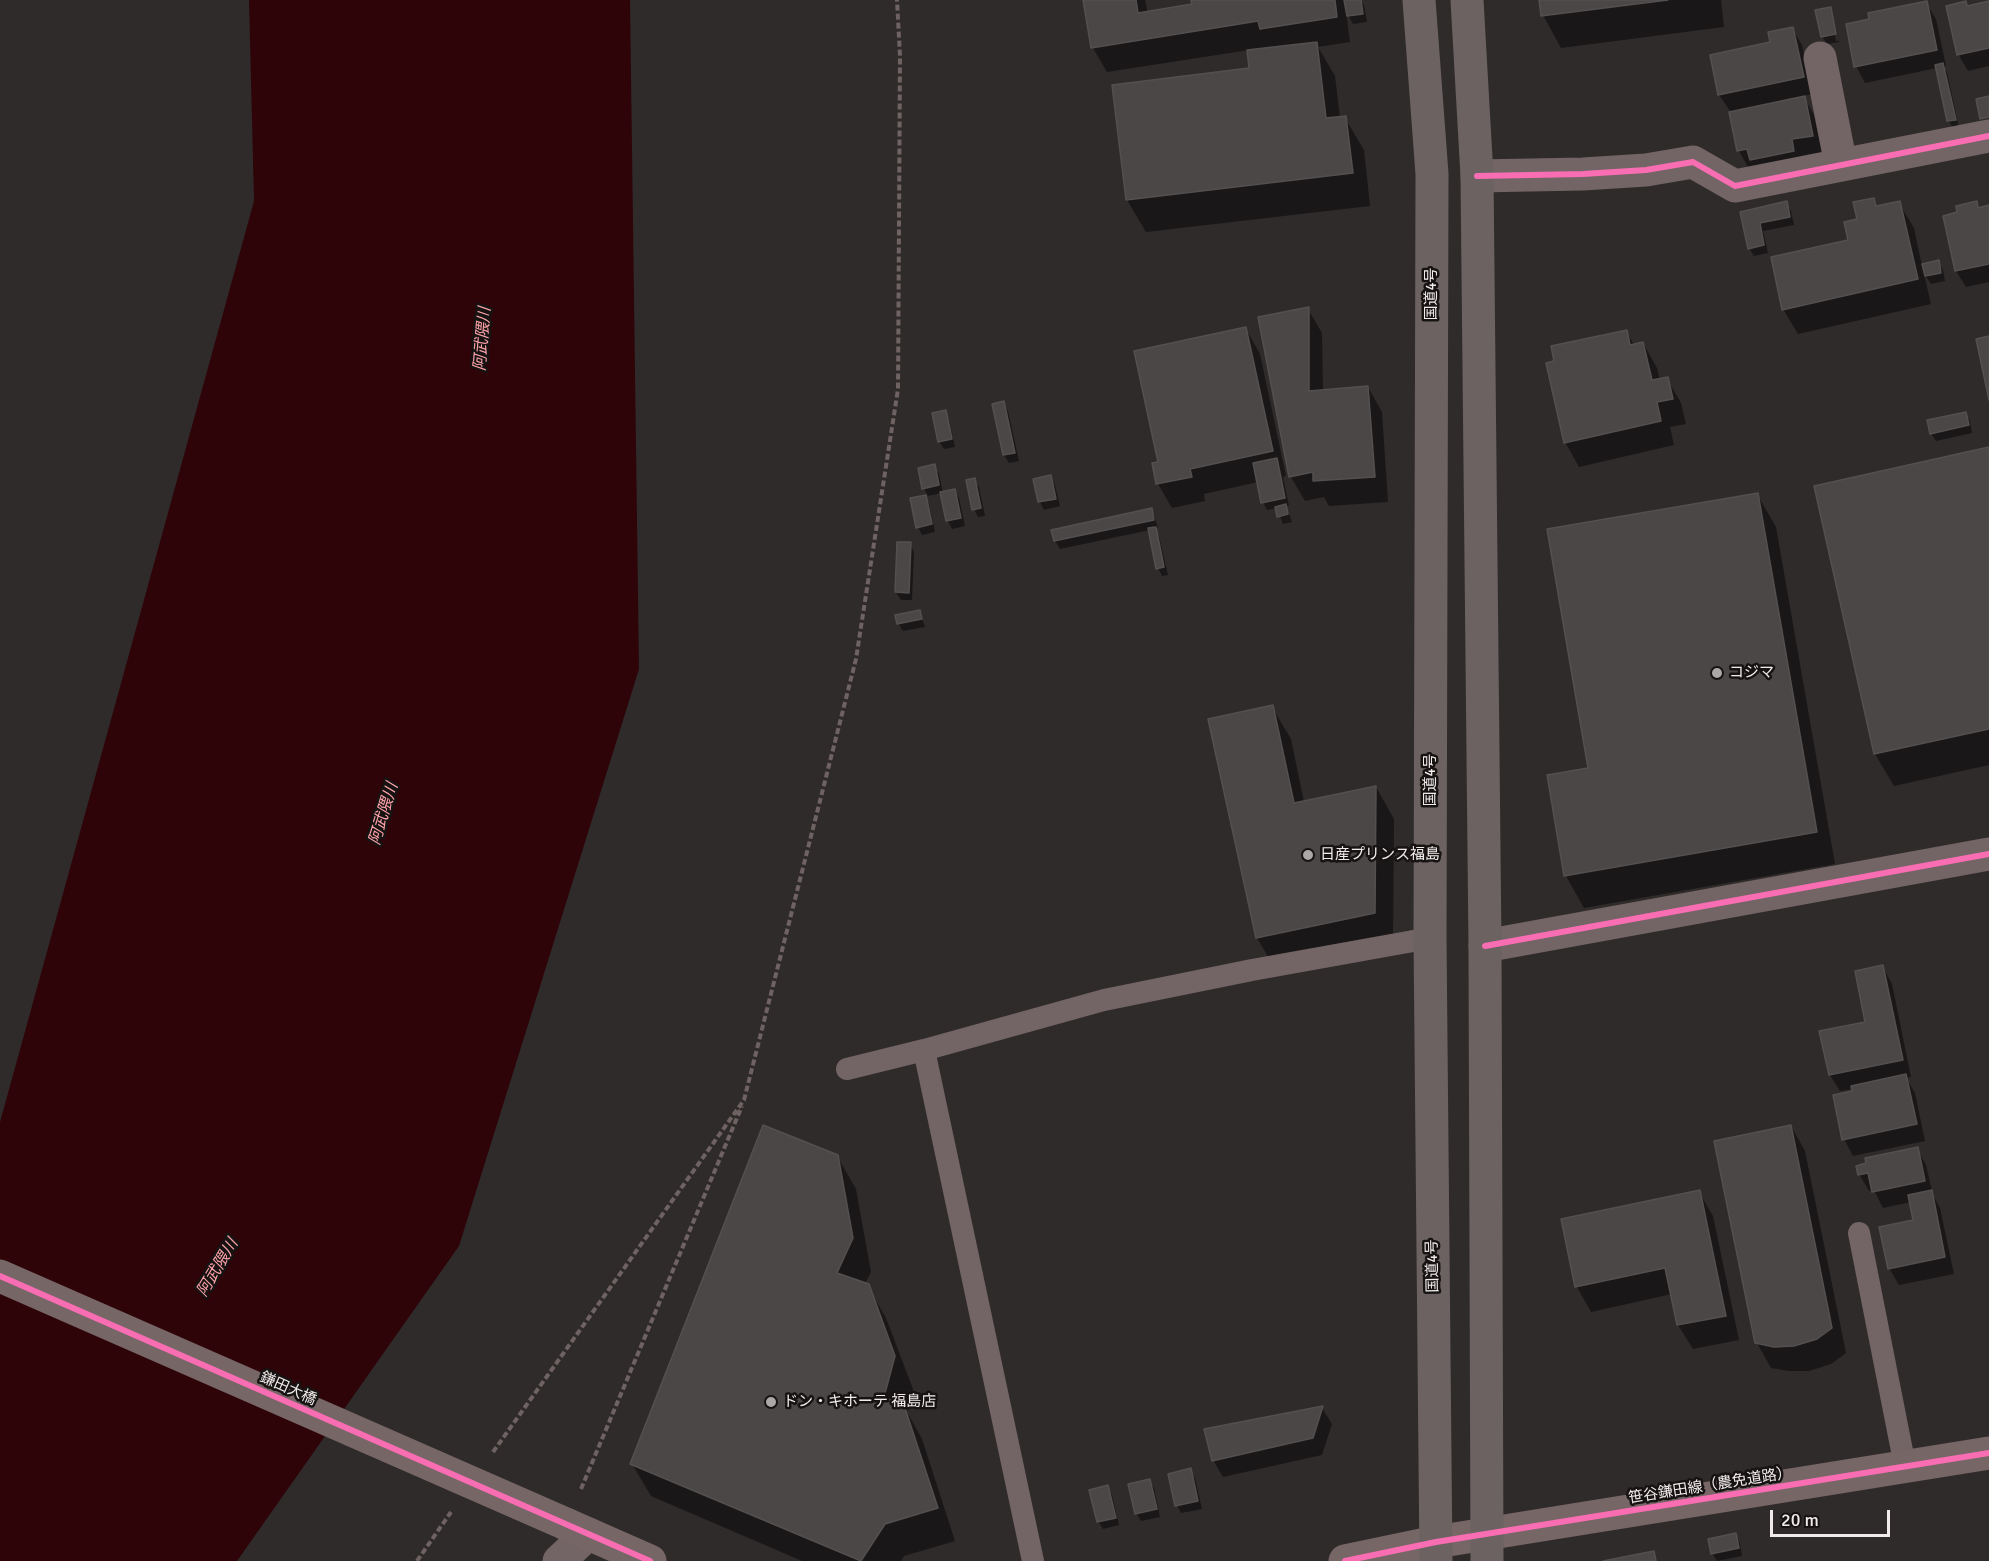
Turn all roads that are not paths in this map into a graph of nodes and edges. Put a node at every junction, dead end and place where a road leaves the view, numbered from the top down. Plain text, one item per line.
1 (1419, 0) edge
2 (1467, 0) edge
3 (1820, 58) dead end
4 (1989, 136) edge
5 (1841, 165) junction
6 (1477, 176) junction
7 (1989, 854) edge
8 (1431, 938) junction
9 (1485, 946) junction
10 (924, 1050) junction
11 (847, 1069) dead end
12 (1859, 1233) dead end
13 (0, 1276) edge
14 (1989, 1453) edge
15 (1905, 1466) junction
16 (577, 1529) junction
17 (1487, 1548) edge
18 (1436, 1551) edge
19 (559, 1561) edge
20 (650, 1561) edge
21 (1033, 1561) edge
22 (1345, 1561) edge

1 - 8 highway, 国道4号
2 - 6 highway
3 - 5 street
4 - 5 street
5 - 6 street
6 - 9 highway
7 - 9 street
8 - 10 lane
8 - 18 highway, 国道4号
9 - 17 highway
10 - 11 lane
10 - 21 lane
12 - 15 lane
13 - 16 street, 鎌田大橋, bridge
14 - 15 street, 笹谷鎌田線（農免道路）
15 - 17 street, 笹谷鎌田線（農免道路）
16 - 19 street
16 - 20 street, 鎌田大橋
17 - 18 street, 笹谷鎌田線（農免道路）
18 - 22 street, 笹谷鎌田線（農免道路）

